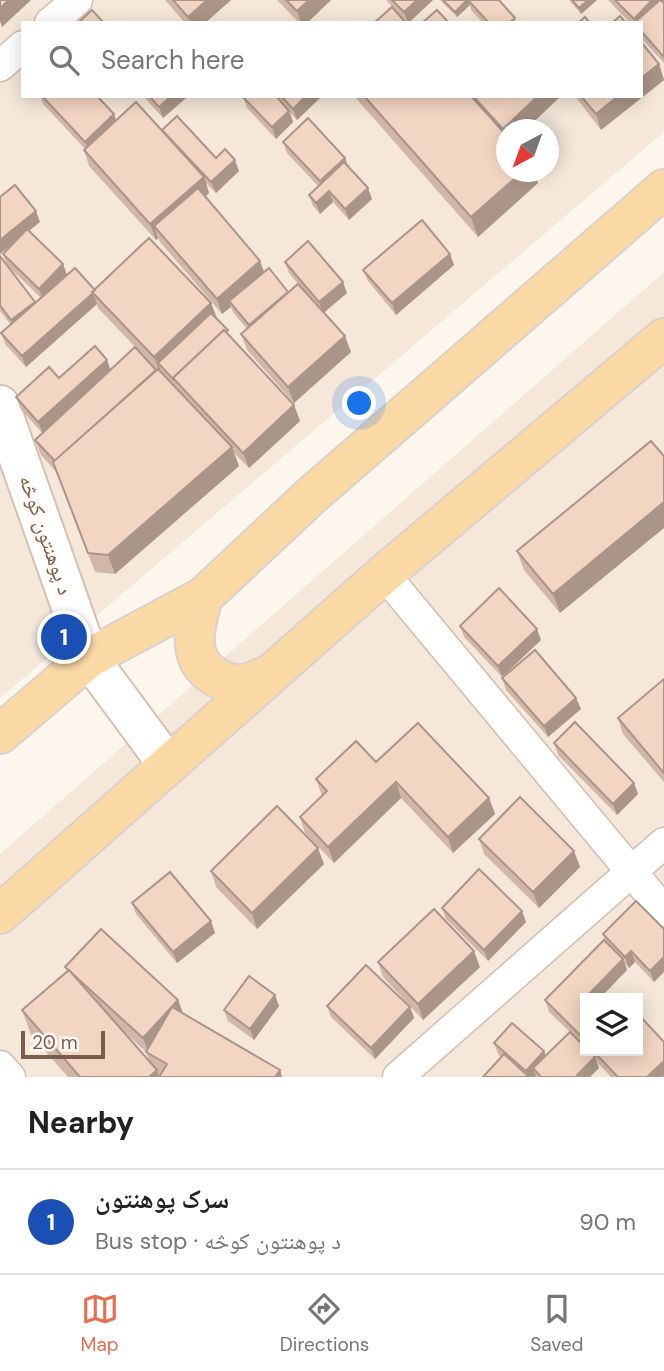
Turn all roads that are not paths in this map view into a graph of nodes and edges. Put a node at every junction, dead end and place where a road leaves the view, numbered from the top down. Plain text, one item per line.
1 (77, 0) edge
2 (52, 21) edge
3 (21, 48) edge
4 (0, 66) edge
5 (664, 189) edge
6 (664, 338) edge
7 (0, 405) edge
8 (384, 574) junction
9 (203, 597) junction
10 (89, 658) junction
11 (271, 674) junction
12 (0, 734) edge
13 (168, 765) junction
14 (664, 843) edge
15 (630, 872) junction
16 (664, 911) edge
17 (0, 914) edge
18 (0, 1066) edge
19 (402, 1076) edge
20 (10, 1077) edge

1 - 2 street
3 - 4 street
5 - 9 main road
6 - 8 main road
7 - 10 street, د پوهنتون کوڅه
8 - 11 main road
8 - 15 street
9 - 10 main road
9 - 11 main road
10 - 12 main road
10 - 13 street, د پوهنتون کوڅه
11 - 13 main road
13 - 17 main road
14 - 15 street
15 - 16 street
15 - 19 street
18 - 20 street

